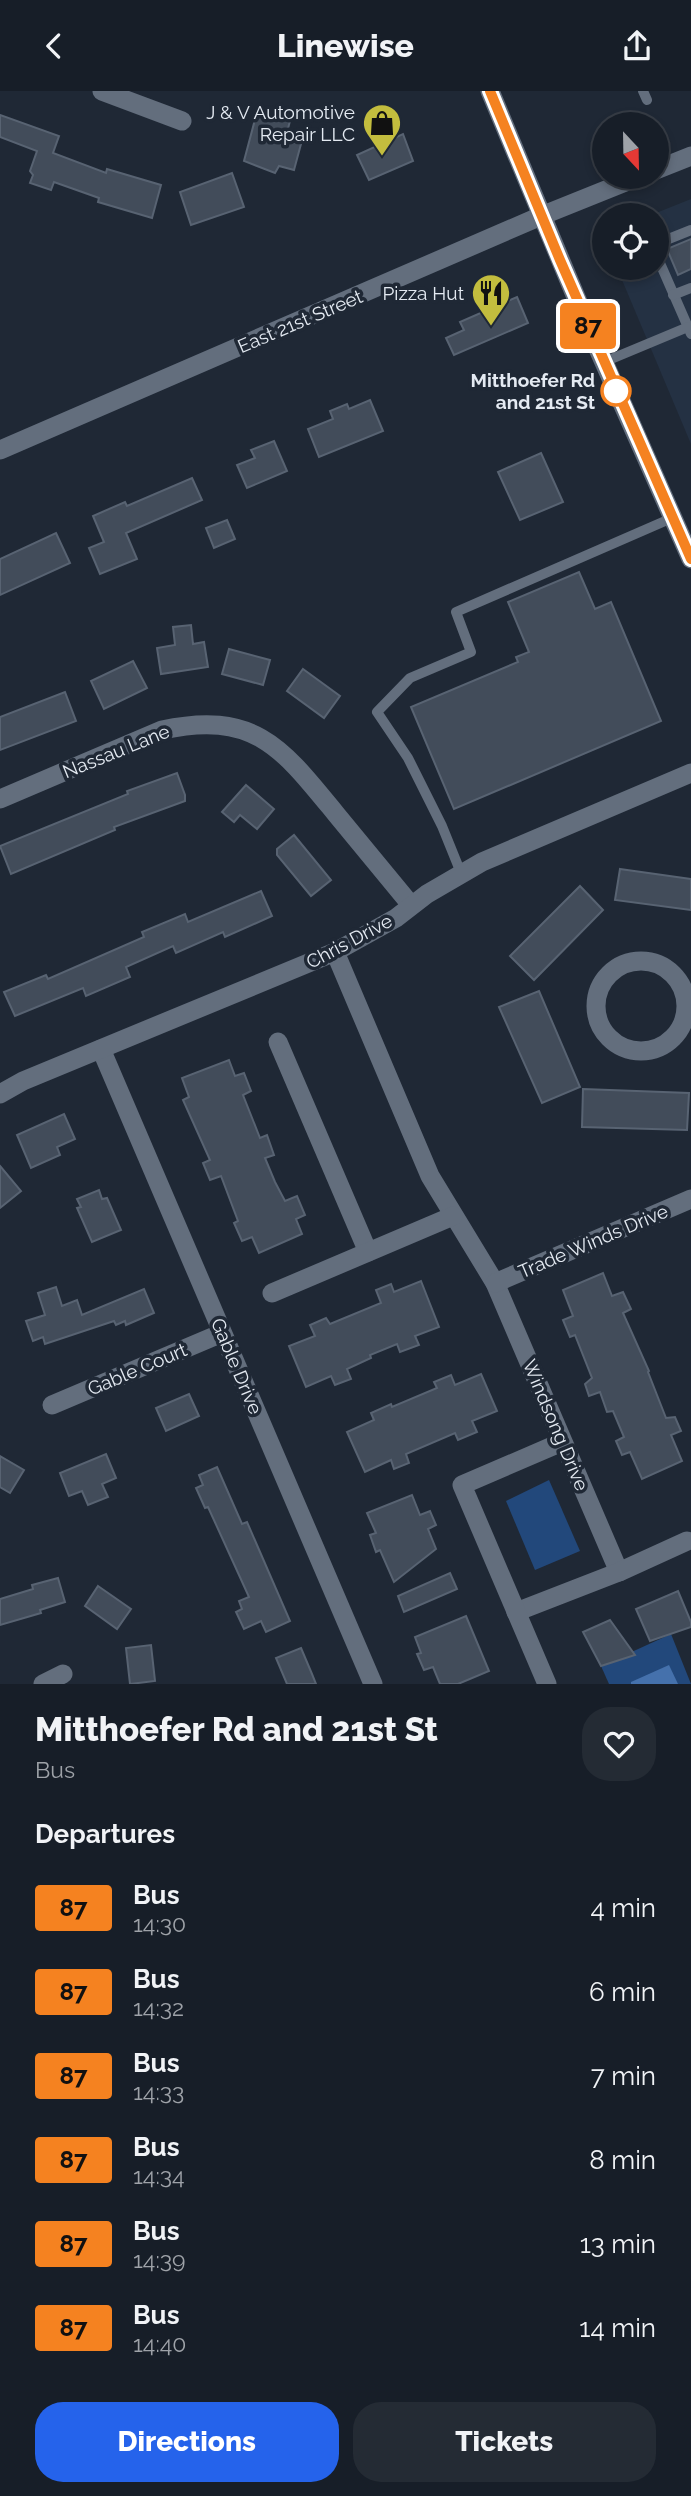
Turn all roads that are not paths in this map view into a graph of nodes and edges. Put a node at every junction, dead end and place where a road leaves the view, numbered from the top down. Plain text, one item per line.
1 (102, 91) edge
2 (490, 91) edge
3 (182, 121) dead end
4 (691, 156) edge
5 (669, 165) edge
6 (608, 189) edge
7 (541, 216) junction
8 (688, 234) edge
9 (669, 240) edge
10 (667, 280) edge
11 (691, 288) edge
12 (673, 295) junction
13 (689, 330) edge
14 (604, 362) junction
15 (0, 450) edge
16 (672, 517) junction
17 (691, 559) edge
18 (691, 773) edge
19 (0, 799) edge
20 (461, 873) junction
21 (411, 905) junction
22 (335, 952) junction
23 (687, 987) edge
24 (278, 1042) dead end
25 (101, 1049) junction
26 (0, 1094) edge
27 (691, 1199) edge
28 (453, 1216) junction
29 (368, 1252) junction
30 (495, 1283) junction
31 (272, 1293) dead end
32 (222, 1333) junction
33 (52, 1405) dead end
34 (562, 1442) junction
35 (687, 1541) dead end
36 (619, 1571) junction
37 (516, 1612) junction
38 (63, 1674) dead end
39 (43, 1684) edge
40 (373, 1684) edge
41 (547, 1684) edge

1 - 3 street
2 - 7 street
4 - 5 street
6 - 7 street, East 21st Street
7 - 14 street
7 - 15 street, East 21st Street
8 - 9 lane
10 - 12 lane
11 - 12 lane
12 - 13 lane
13 - 14 lane
14 - 16 street
16 - 17 street
16 - 20 lane
18 - 20 street, Chris Drive
19 - 21 street, Nassau Lane
20 - 21 street, Chris Drive
21 - 22 street, Chris Drive
22 - 25 street, Chris Drive
22 - 28 street, Windsong Drive
23 - 23 street
24 - 29 street
25 - 26 street, Chris Drive
25 - 32 street, Gable Drive
27 - 30 street, Trade Winds Drive
28 - 29 street
28 - 30 street, Windsong Drive
29 - 31 street
30 - 34 street, Windsong Drive
32 - 33 street, Gable Court
32 - 40 street, Gable Drive
34 - 36 street, Windsong Drive
34 - 37 street
35 - 36 street
36 - 37 street
37 - 41 street
38 - 39 street

